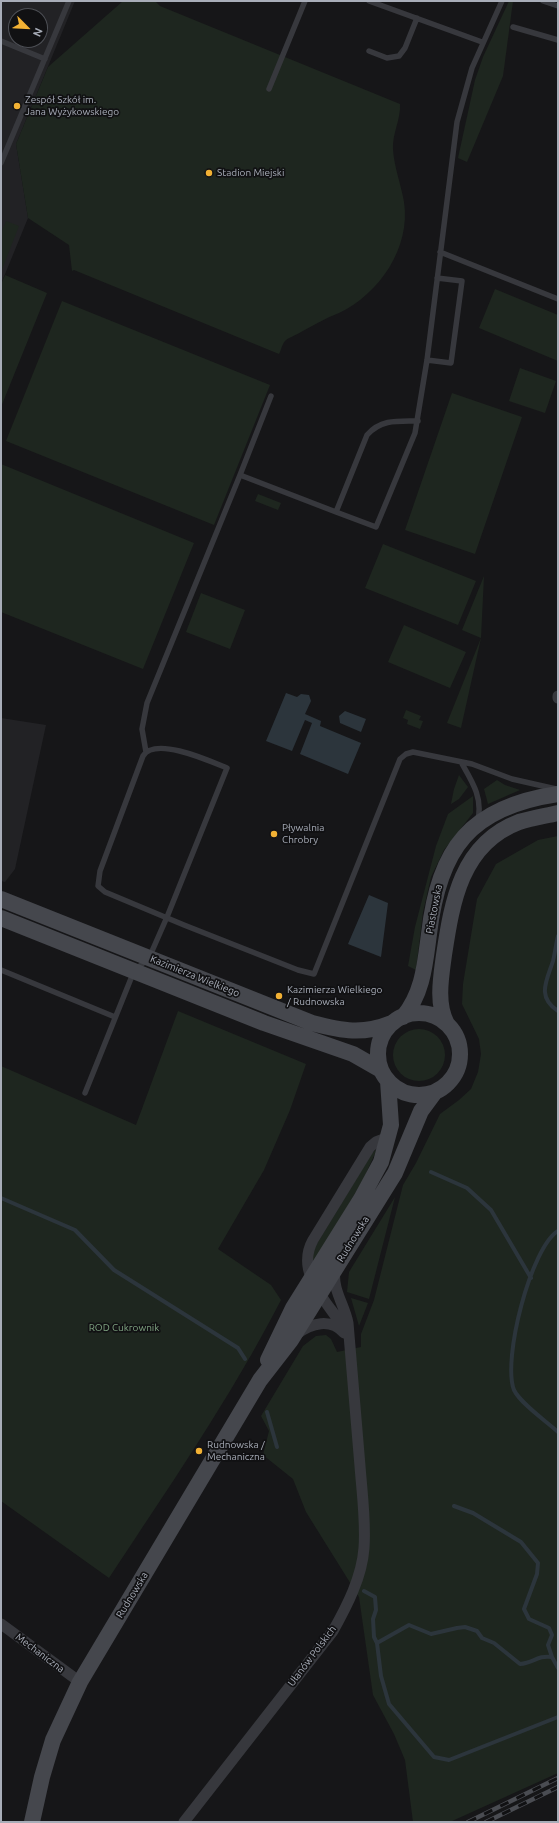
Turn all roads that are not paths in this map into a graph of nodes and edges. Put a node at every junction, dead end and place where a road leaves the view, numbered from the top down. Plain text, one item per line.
1 (69, 1) edge
2 (305, 1) edge
3 (369, 1) edge
4 (502, 1) edge
5 (543, 1) edge
6 (558, 6) edge
7 (417, 18) junction
8 (513, 27) dead end
9 (558, 40) edge
10 (1, 41) edge
11 (482, 42) junction
12 (369, 51) dead end
13 (45, 59) junction
14 (269, 89) dead end
15 (1, 163) edge
16 (440, 252) junction
17 (437, 278) junction
18 (558, 299) edge
19 (427, 360) junction
20 (271, 396) dead end
21 (418, 422) junction
22 (240, 475) junction
23 (336, 512) junction
24 (146, 752) junction
25 (461, 762) junction
26 (558, 789) edge
27 (558, 794) edge
28 (558, 813) edge
29 (477, 826) junction
30 (1, 899) edge
31 (167, 917) junction
32 (1, 918) edge
33 (149, 958) junction
34 (1, 970) edge
35 (134, 971) junction
36 (115, 1017) junction
37 (398, 1020) junction
38 (446, 1024) junction
39 (384, 1076) junction
40 (435, 1092) junction
41 (85, 1093) dead end
42 (335, 1268) junction
43 (312, 1279) junction
44 (320, 1293) junction
45 (291, 1340) junction
46 (349, 1340) junction
47 (260, 1380) junction
48 (1, 1624) edge
49 (80, 1682) junction
50 (32, 1822) edge
51 (184, 1822) edge

1 - 13 lane
2 - 14 lane
3 - 7 lane
4 - 11 lane
5 - 6 lane
7 - 11 lane
7 - 12 lane
8 - 9 lane
10 - 13 lane
11 - 16 lane
13 - 15 lane
16 - 17 lane
16 - 18 lane
17 - 19 lane
17 - 19 lane
19 - 21 lane
20 - 22 lane
21 - 23 lane
21 - 23 lane
22 - 23 lane
22 - 24 lane
24 - 31 lane
24 - 31 lane
25 - 26 lane
25 - 29 lane
25 - 31 lane
27 - 29 main road, Piastowska
28 - 38 main road, Piastowska
29 - 37 main road, Piastowska
30 - 33 main road, Kazimierza Wielkiego
31 - 33 lane
32 - 35 main road, Kazimierza Wielkiego
33 - 35 lane
33 - 37 main road, Kazimierza Wielkiego
34 - 36 lane
35 - 36 lane
35 - 39 main road, Kazimierza Wielkiego
36 - 41 lane
37 - 38 main road
37 - 39 main road
38 - 40 main road
39 - 40 main road
39 - 43 main road, Rudnowska
40 - 42 main road, Rudnowska
42 - 44 main road, Rudnowska
42 - 46 street, Ułanów Polskich
43 - 44 street, Ułanów Polskich
43 - 47 main road, Rudnowska
44 - 45 main road, Rudnowska
44 - 46 street, Ułanów Polskich
45 - 46 street
45 - 47 main road, Rudnowska
46 - 51 street, Ułanów Polskich
47 - 49 main road, Rudnowska
48 - 49 street, Mechaniczna
49 - 50 main road, Rudnowska

